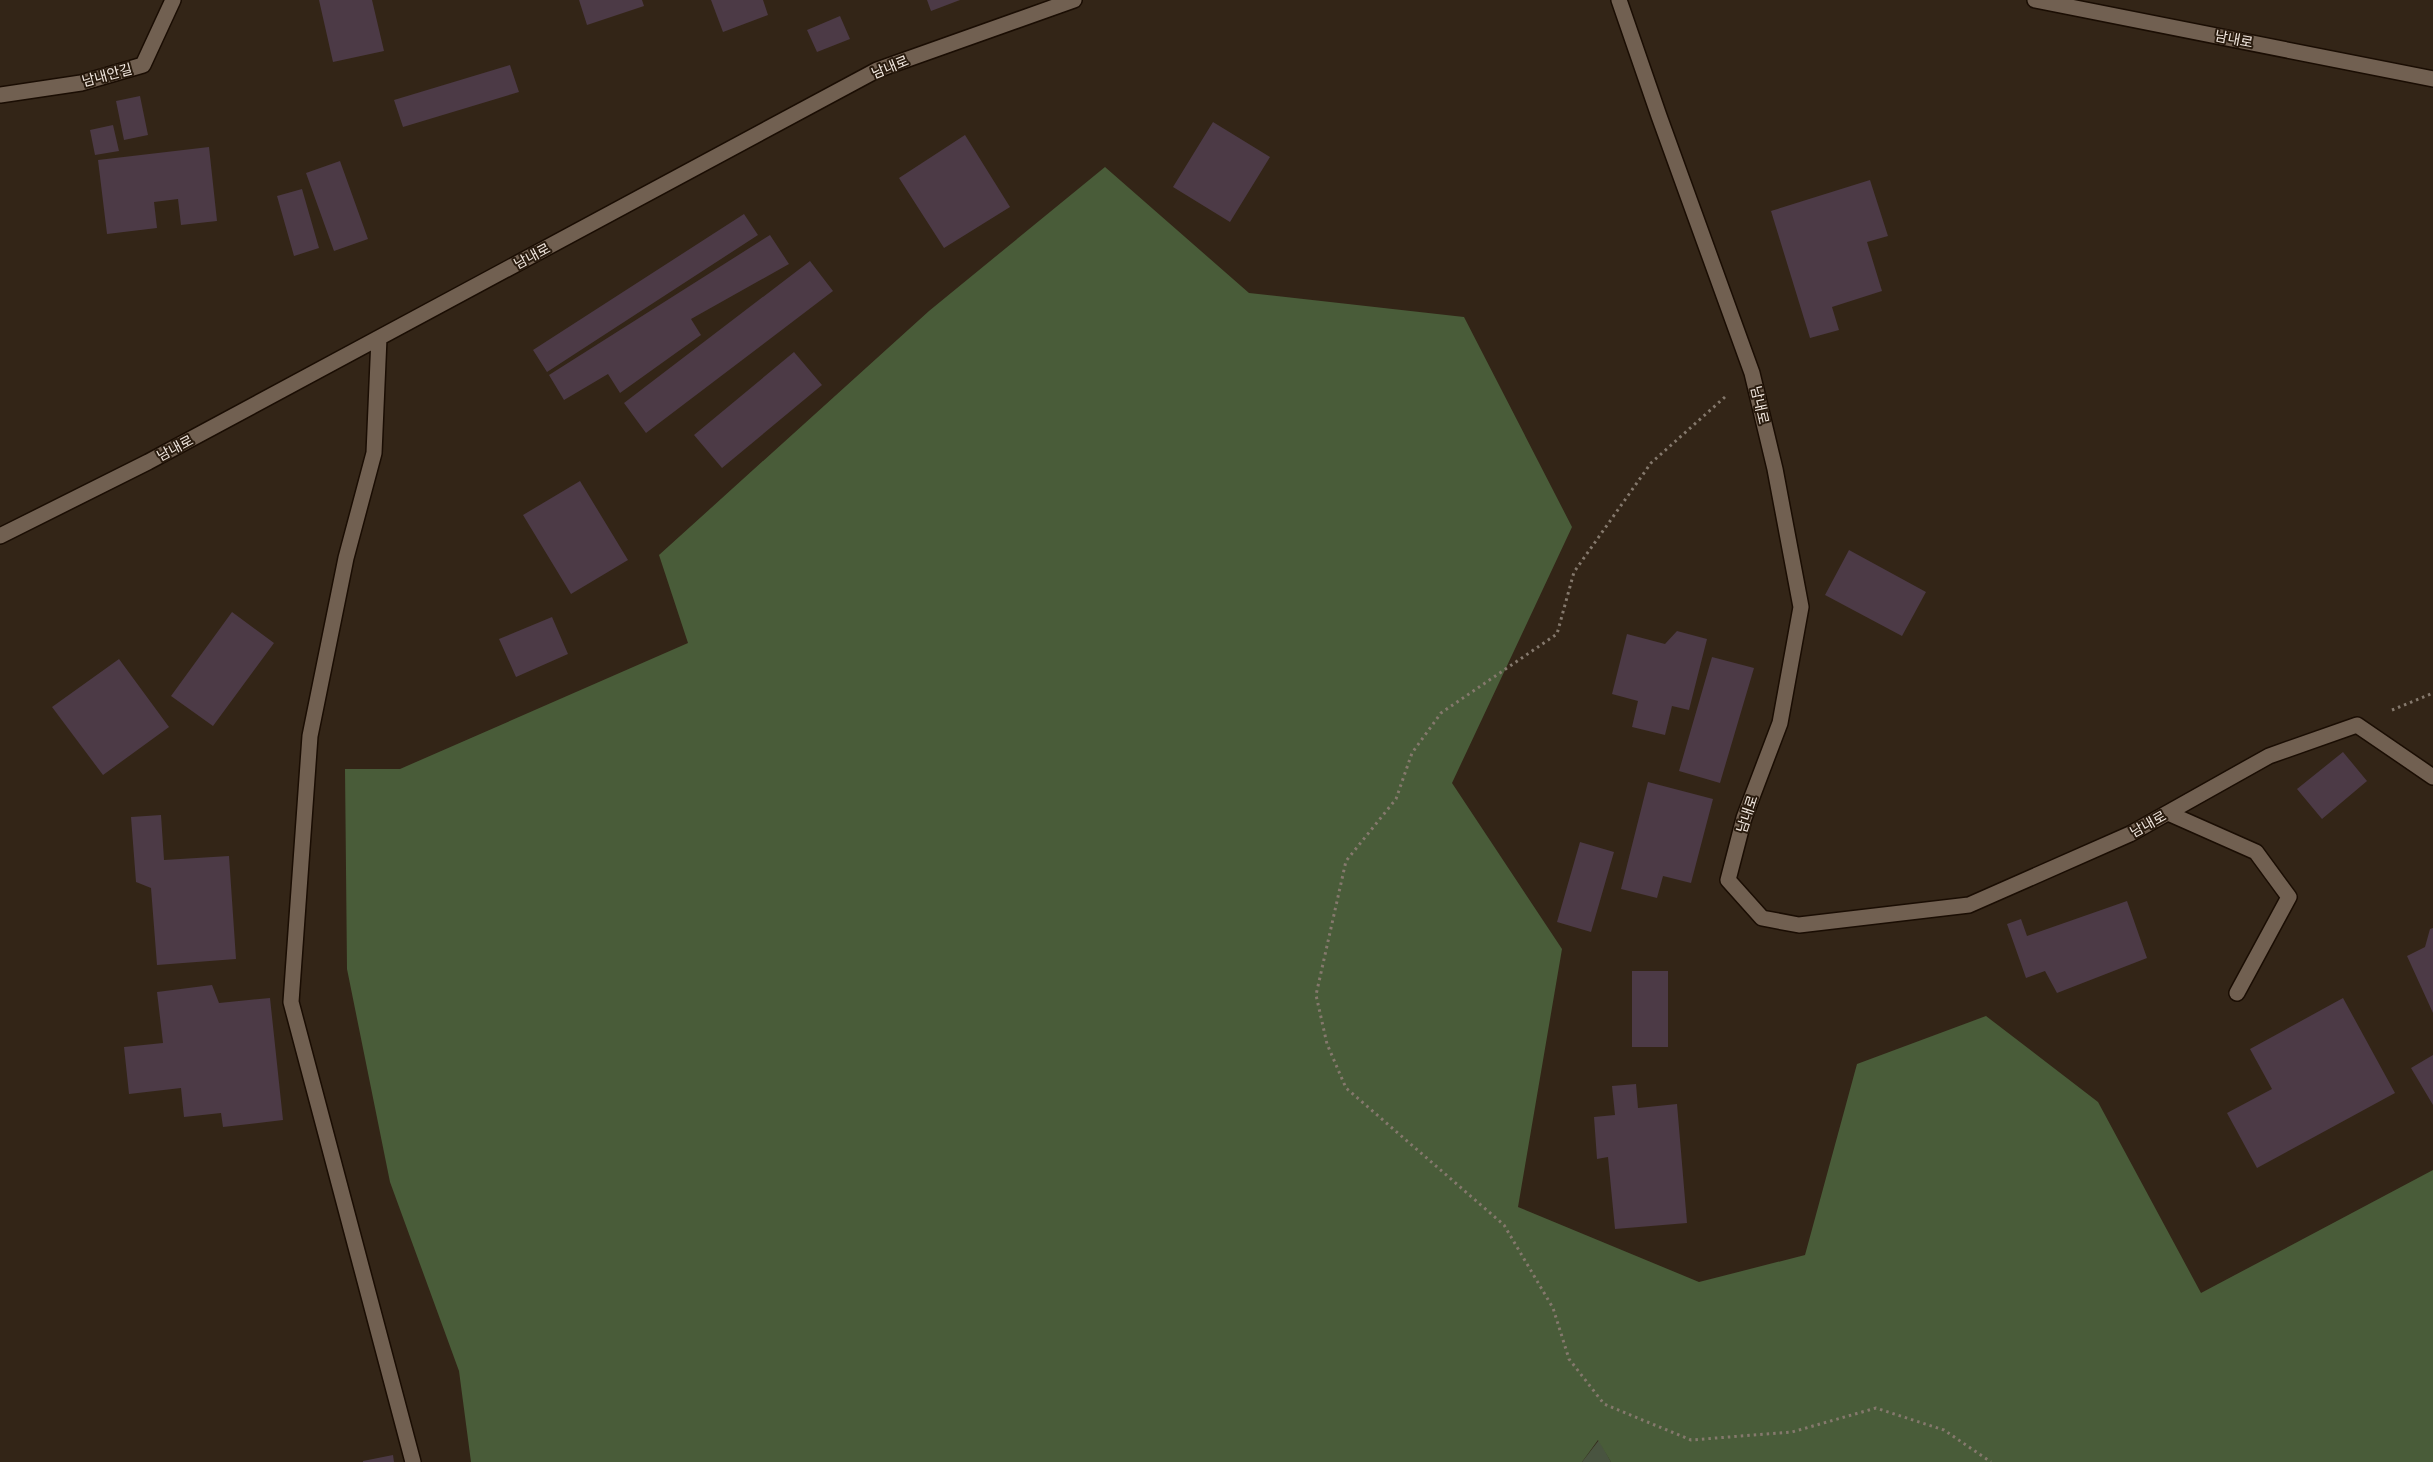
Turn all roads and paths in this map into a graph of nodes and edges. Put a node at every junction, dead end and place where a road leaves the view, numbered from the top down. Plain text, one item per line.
1 (173, 0) edge
2 (1074, 0) edge
3 (1619, 0) edge
4 (2035, 0) edge
5 (2433, 79) edge
6 (0, 95) edge
7 (379, 338) junction
8 (1752, 373) junction
9 (0, 536) edge
10 (2433, 692) edge
11 (2357, 725) junction
12 (2433, 777) edge
13 (2168, 813) junction
14 (2237, 993) dead end
15 (413, 1462) edge
16 (1991, 1462) edge

1 - 6 street, 남내안길
2 - 7 street, 남내로
3 - 8 street, 남내로
4 - 5 street, 남내로
7 - 9 street, 남내로
7 - 15 street
8 - 13 street, 남내로
8 - 16 path
10 - 11 path
11 - 12 street
11 - 13 street, 남내로
13 - 14 street

